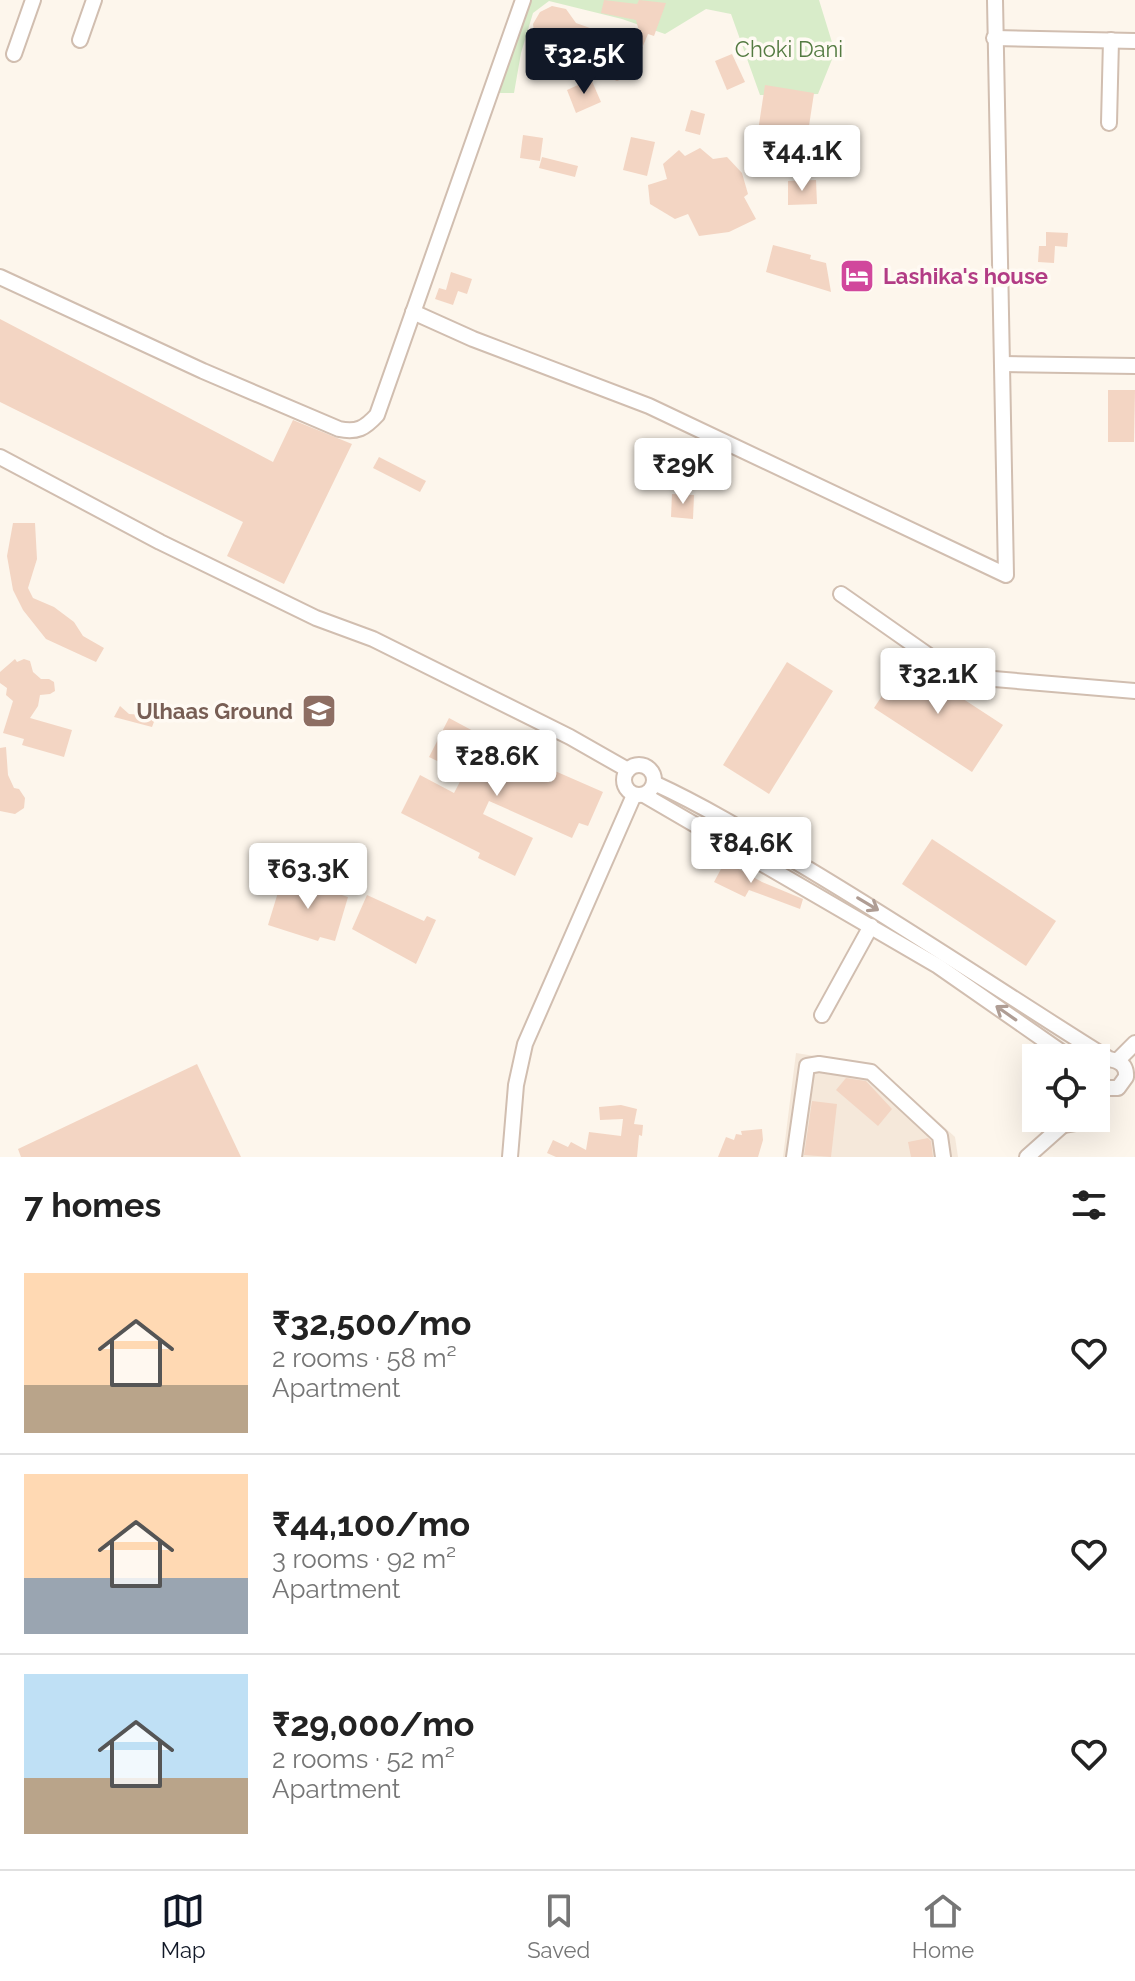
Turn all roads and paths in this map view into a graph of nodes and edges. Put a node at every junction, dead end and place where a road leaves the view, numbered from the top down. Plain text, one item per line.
1 (33, 0) edge
2 (94, 0) edge
3 (523, 0) edge
4 (995, 0) edge
5 (994, 38) junction
6 (80, 40) dead end
7 (1111, 40) junction
8 (1135, 41) edge
9 (14, 54) dead end
10 (1109, 123) dead end
11 (0, 277) edge
12 (413, 312) junction
13 (1002, 364) junction
14 (1135, 366) edge
15 (0, 457) edge
16 (841, 594) dead end
17 (1135, 691) edge
18 (628, 770) junction
19 (654, 783) junction
20 (639, 795) junction
21 (871, 926) junction
22 (822, 1015) dead end
23 (1135, 1043) edge
24 (1050, 1044) edge
25 (1122, 1064) edge
26 (1110, 1089) edge
27 (1053, 1132) edge
28 (510, 1157) edge
29 (794, 1157) edge
30 (943, 1157) edge
31 (1027, 1157) edge

1 - 9 street
2 - 6 street
3 - 12 street
4 - 5 street
5 - 7 street
5 - 13 street
7 - 8 street
7 - 10 street
11 - 12 street
12 - 13 street
13 - 14 street
15 - 18 street
16 - 17 street
18 - 19 street
18 - 20 street
19 - 20 street
19 -> 25 street
20 - 21 street
20 - 28 street
21 - 22 street
24 -> 21 street
23 - 25 street
25 - 26 street
27 - 31 street
29 - 30 street

